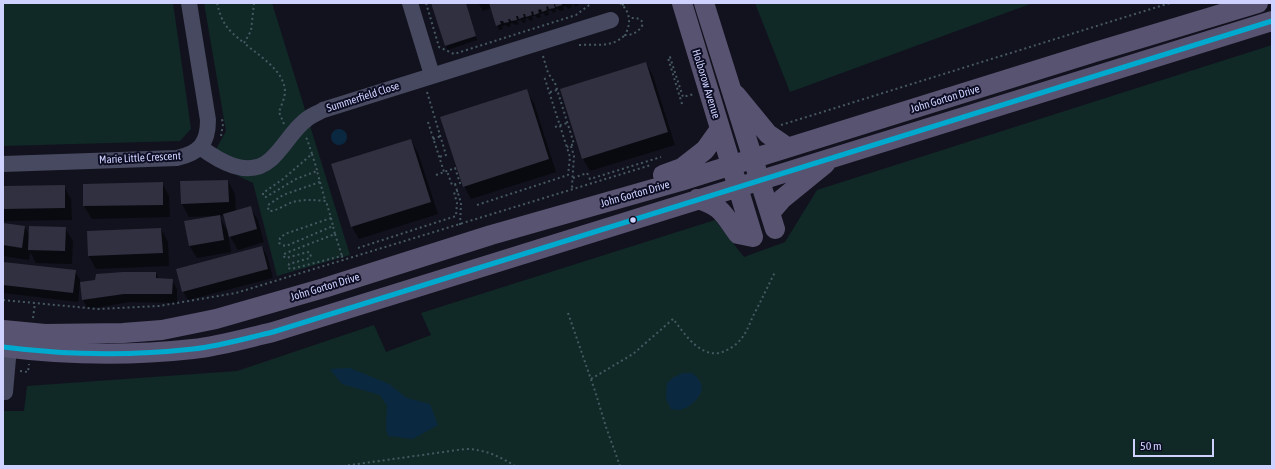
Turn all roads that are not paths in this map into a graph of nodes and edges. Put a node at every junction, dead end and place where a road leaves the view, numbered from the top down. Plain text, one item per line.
1 (189, 3) edge
2 (410, 3) edge
3 (682, 3) edge
4 (704, 3) edge
5 (1258, 3) edge
6 (611, 20) dead end
7 (1272, 21) edge
8 (432, 83) junction
9 (730, 87) junction
10 (720, 129) junction
11 (200, 147) junction
12 (787, 147) junction
13 (835, 156) junction
14 (752, 158) junction
15 (3, 164) edge
16 (731, 165) junction
17 (759, 180) junction
18 (738, 187) junction
19 (697, 199) junction
20 (584, 209) junction
21 (392, 294) junction
22 (216, 319) junction
23 (6, 339) edge
24 (5, 392) dead end

1 - 11 street
2 - 8 street
3 - 10 main road, Holborow Avenue
4 - 9 main road, Holborow Avenue
5 - 12 main road, John Gorton Drive
6 - 8 street, Summerfield Close
7 - 13 main road, John Gorton Drive
8 - 11 street, Summerfield Close
9 - 12 main road
9 - 14 main road, Holborow Avenue
10 - 16 main road, Holborow Avenue
10 - 20 main road
11 - 15 street, Marie Little Crescent
12 - 14 main road, John Gorton Drive
13 - 17 main road, John Gorton Drive
13 - 17 main road, Holborow Avenue
14 - 16 main road, John Gorton Drive
14 - 17 main road, Holborow Avenue
16 - 18 main road, Holborow Avenue
16 - 20 main road, John Gorton Drive
17 - 18 main road, John Gorton Drive
18 - 19 main road, John Gorton Drive
18 - 19 main road, Holborow Avenue
19 - 21 main road, John Gorton Drive
20 - 22 main road, John Gorton Drive
21 - 22 main road
21 - 23 main road, John Gorton Drive
22 - 23 main road, John Gorton Drive
23 - 24 street

